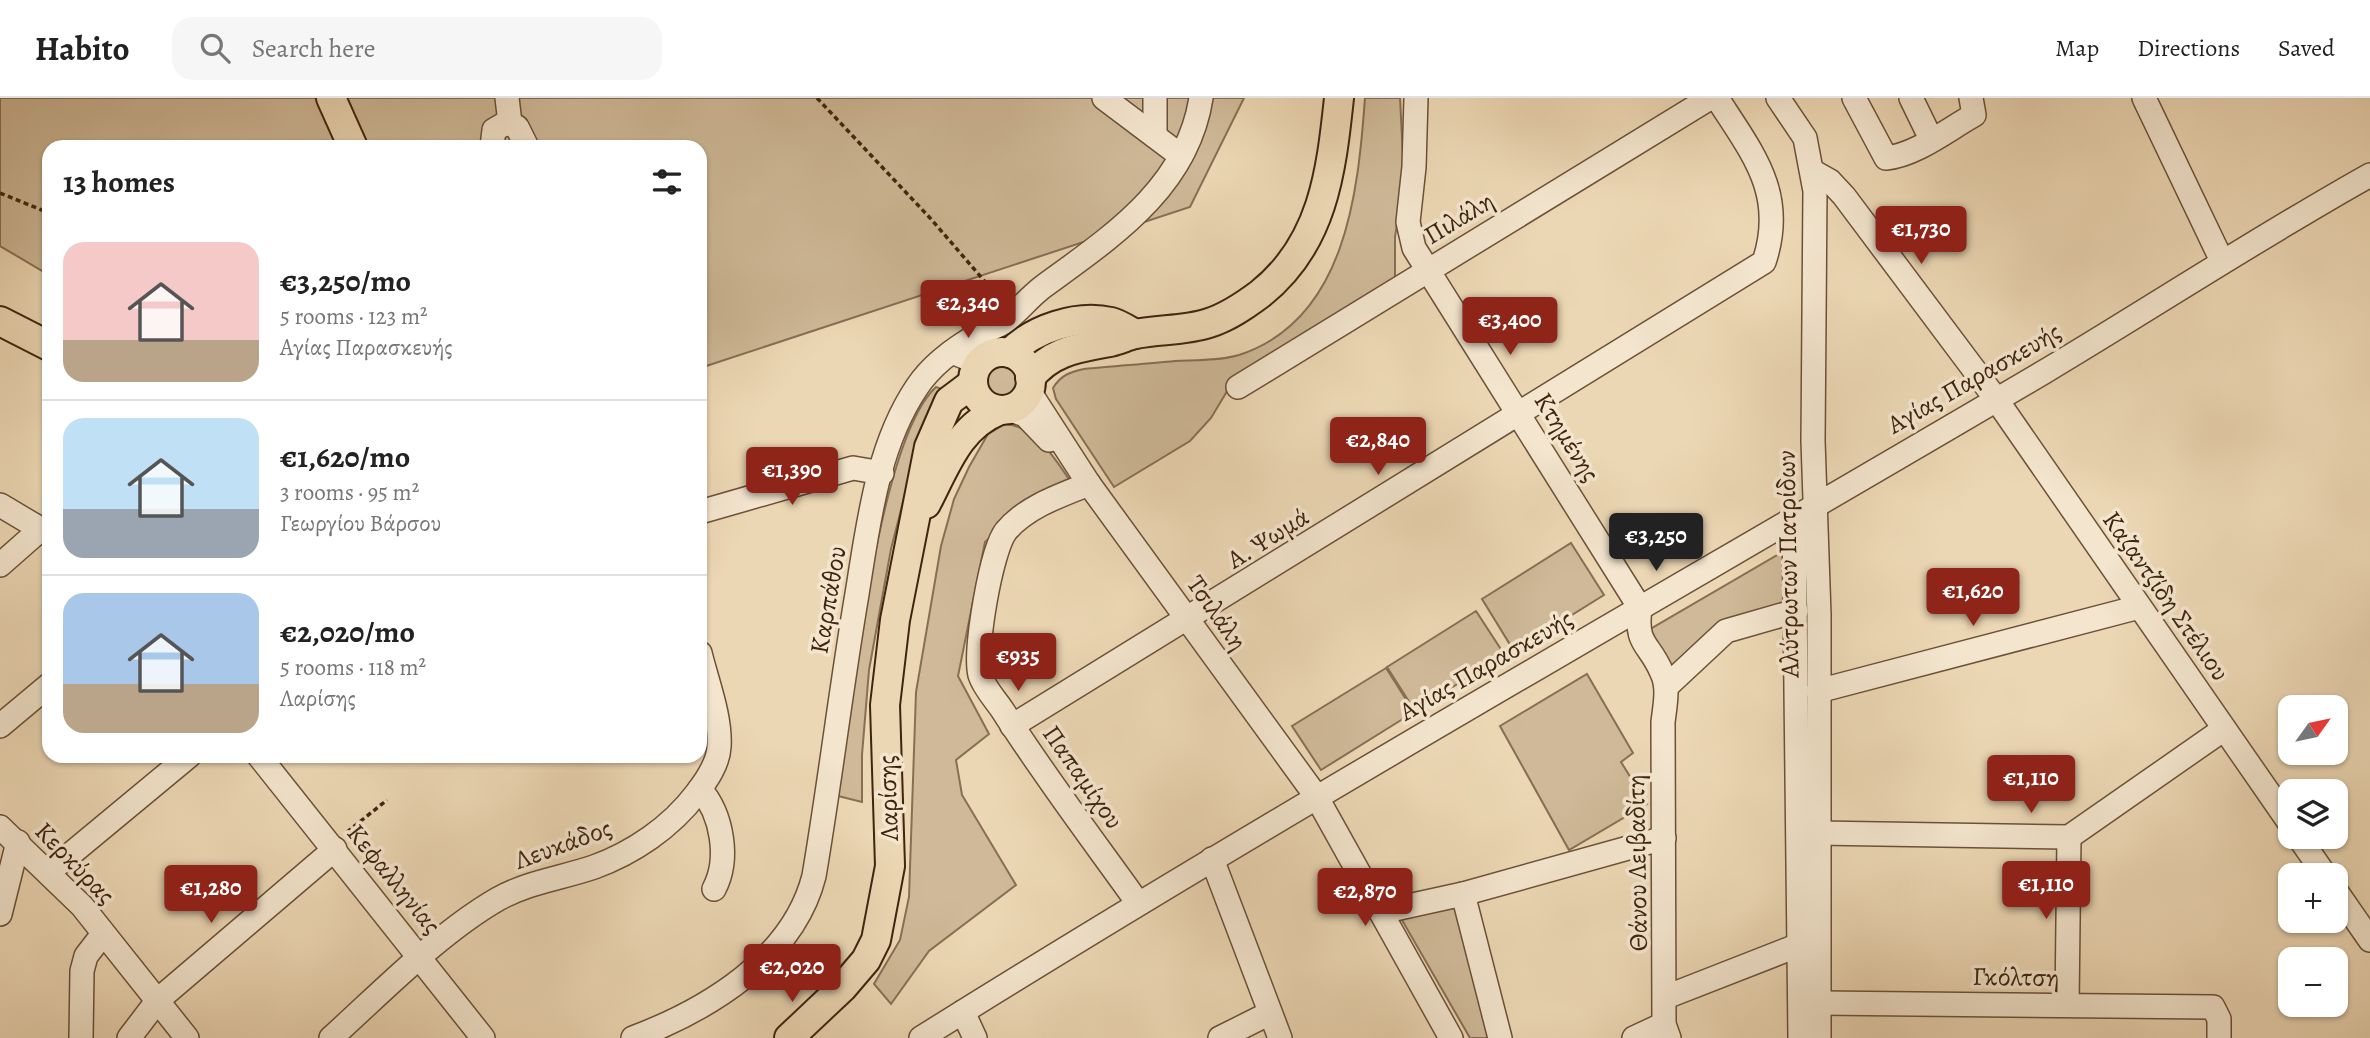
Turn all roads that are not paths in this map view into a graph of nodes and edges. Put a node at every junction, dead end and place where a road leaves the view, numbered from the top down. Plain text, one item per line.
1 (331, 98) edge
2 (507, 98) edge
3 (1104, 98) edge
4 (1155, 98) edge
5 (1201, 98) edge
6 (1339, 98) edge
7 (1416, 98) edge
8 (1710, 98) edge
9 (1717, 98) edge
10 (1778, 98) edge
11 (1854, 98) edge
12 (1911, 98) edge
13 (1970, 98) edge
14 (2144, 98) edge
15 (510, 123) junction
16 (1155, 136) junction
17 (1931, 139) junction
18 (350, 140) edge
19 (493, 140) edge
20 (524, 140) edge
21 (1177, 163) junction
22 (1814, 172) junction
23 (2370, 175) edge
24 (2221, 261) junction
25 (1428, 270) junction
26 (0, 321) edge
27 (1003, 323) junction
28 (1135, 334) junction
29 (42, 342) edge
30 (952, 352) junction
31 (990, 363) junction
32 (1238, 387) dead end
33 (1017, 397) junction
34 (1996, 399) junction
35 (1520, 415) junction
36 (882, 473) junction
37 (1089, 484) junction
38 (1817, 502) junction
39 (0, 505) edge
40 (707, 510) edge
41 (1794, 515) junction
42 (915, 524) junction
43 (42, 529) edge
44 (42, 533) edge
45 (0, 565) edge
46 (2139, 607) junction
47 (1640, 608) junction
48 (1796, 611) junction
49 (1187, 621) junction
50 (707, 686) edge
51 (1666, 687) junction
52 (42, 691) edge
53 (1818, 691) junction
54 (0, 726) edge
55 (1012, 726) junction
56 (2224, 729) junction
57 (181, 763) edge
58 (265, 763) edge
59 (700, 789) junction
60 (1316, 796) junction
61 (2278, 806) edge
62 (0, 827) edge
63 (1818, 833) junction
64 (2069, 837) junction
65 (1664, 838) junction
66 (18, 842) junction
67 (333, 847) junction
68 (1212, 859) junction
69 (49, 872) junction
70 (714, 888) dead end
71 (1463, 894) junction
72 (1138, 903) junction
73 (2348, 908) edge
74 (1381, 912) junction
75 (0, 914) edge
76 (103, 934) junction
77 (2370, 940) edge
78 (1799, 945) junction
79 (422, 958) junction
80 (1666, 997) junction
81 (158, 1000) junction
82 (1819, 1003) junction
83 (2067, 1005) junction
84 (963, 1012) junction
85 (1270, 1013) junction
86 (1666, 1031) edge
87 (81, 1038) edge
88 (129, 1038) edge
89 (187, 1038) edge
90 (331, 1038) edge
91 (483, 1038) edge
92 (633, 1038) edge
93 (789, 1038) edge
94 (921, 1038) edge
95 (975, 1038) edge
96 (1220, 1038) edge
97 (1280, 1038) edge
98 (1451, 1038) edge
99 (1500, 1038) edge
100 (1634, 1038) edge
101 (1800, 1038) edge
102 (1819, 1038) edge
103 (2220, 1038) edge

1 - 18 main road
2 - 15 street
3 - 16 street
4 - 16 street
5 - 21 street, Καρπάθου
6 - 28 main road, Λαρίσης
7 - 25 street, Κτημένης
8 - 25 street, Πιλάλη
9 - 35 street, Α. Ψωμά
10 - 22 street, Αλύτρωτων Πατρίδων
11 - 17 street
12 - 17 street
13 - 17 street
14 - 24 street
15 - 19 street
15 - 20 street
16 - 21 street
21 - 27 street, Καρπάθου
22 - 34 street, Καζαντζίδη Στέλιου
22 - 38 street, Αλύτρωτων Πατρίδων
23 - 24 street, Αγίας Παρασκευής
24 - 34 street, Αγίας Παρασκευής
25 - 32 street, Πιλάλη
25 - 35 street, Κτημένης
26 - 29 main road
27 - 30 street, Καρπάθου
27 - 31 street
28 - 31 main road, Λαρίσης
28 - 33 main road, Λαρίσης
30 - 31 street
30 - 36 street, Καρπάθου
31 - 33 main road
31 - 33 main road
31 - 42 main road, Λαρίσης
33 - 37 street, Τσιλάλη
33 - 42 main road, Λαρίσης
34 - 38 street, Αγίας Παρασκευής
34 - 46 street, Καζαντζίδη Στέλιου
35 - 47 street, Κτημένης
35 - 49 street, Α. Ψωμά
36 - 40 street
36 - 92 street, Καρπάθου
37 - 49 street, Τσιλάλη
37 - 55 street, Παπαμίχου
38 - 41 street, Αγίας Παρασκευής
38 - 53 street, Αλύτρωτων Πατρίδων
39 - 43 street
41 - 47 street, Αγίας Παρασκευής
41 - 48 street
42 - 93 main road, Λαρίσης
44 - 45 street
46 - 53 street
46 - 56 street, Καζαντζίδη Στέλιου
47 - 51 street, Θάνου Λειβαδίτη
47 - 60 street, Αγίας Παρασκευής
48 - 51 street
48 - 78 street
49 - 55 street, Α. Ψωμά
49 - 60 street, Τσιλάλη
50 - 59 street, Λευκάδος
51 - 65 street, Θάνου Λειβαδίτη
52 - 54 street
53 - 63 street, Αλύτρωτων Πατρίδων
55 - 72 street, Παπαμίχου
56 - 61 street, Καζαντζίδη Στέλιου
56 - 64 street
57 - 69 street
58 - 67 street, Κεφαλληνίας
59 - 70 street
59 - 79 street, Λευκάδος
60 - 68 street, Αγίας Παρασκευής
60 - 74 street, Τσιλάλη
62 - 66 street, Κερκύρας
63 - 64 street
63 - 82 street, Αλύτρωτων Πατρίδων
64 - 83 street
65 - 71 street
65 - 80 street, Θάνου Λειβαδίτη
66 - 69 street, Κερκύρας
66 - 75 street
67 - 79 street, Κεφαλληνίας
67 - 81 street
68 - 72 street, Αγίας Παρασκευής
68 - 85 street
69 - 76 street, Κερκύρας
71 - 74 street
71 - 99 street
72 - 84 street, Αγίας Παρασκευής
73 - 77 street
74 - 98 street, Τσιλάλη
76 - 81 street, Κερκύρας
76 - 87 street
78 - 80 street
78 - 101 street
79 - 90 street, Λευκάδος
79 - 91 street, Κεφαλληνίας
80 - 86 street, Θάνου Λειβαδίτη
81 - 88 street
81 - 89 street, Κερκύρας
82 - 83 street, Γκόλτση
82 - 102 street, Αλύτρωτων Πατρίδων
83 - 103 street, Γκόλτση
84 - 94 street, Αγίας Παρασκευής
84 - 95 street
85 - 96 street
85 - 97 street
86 - 100 street

